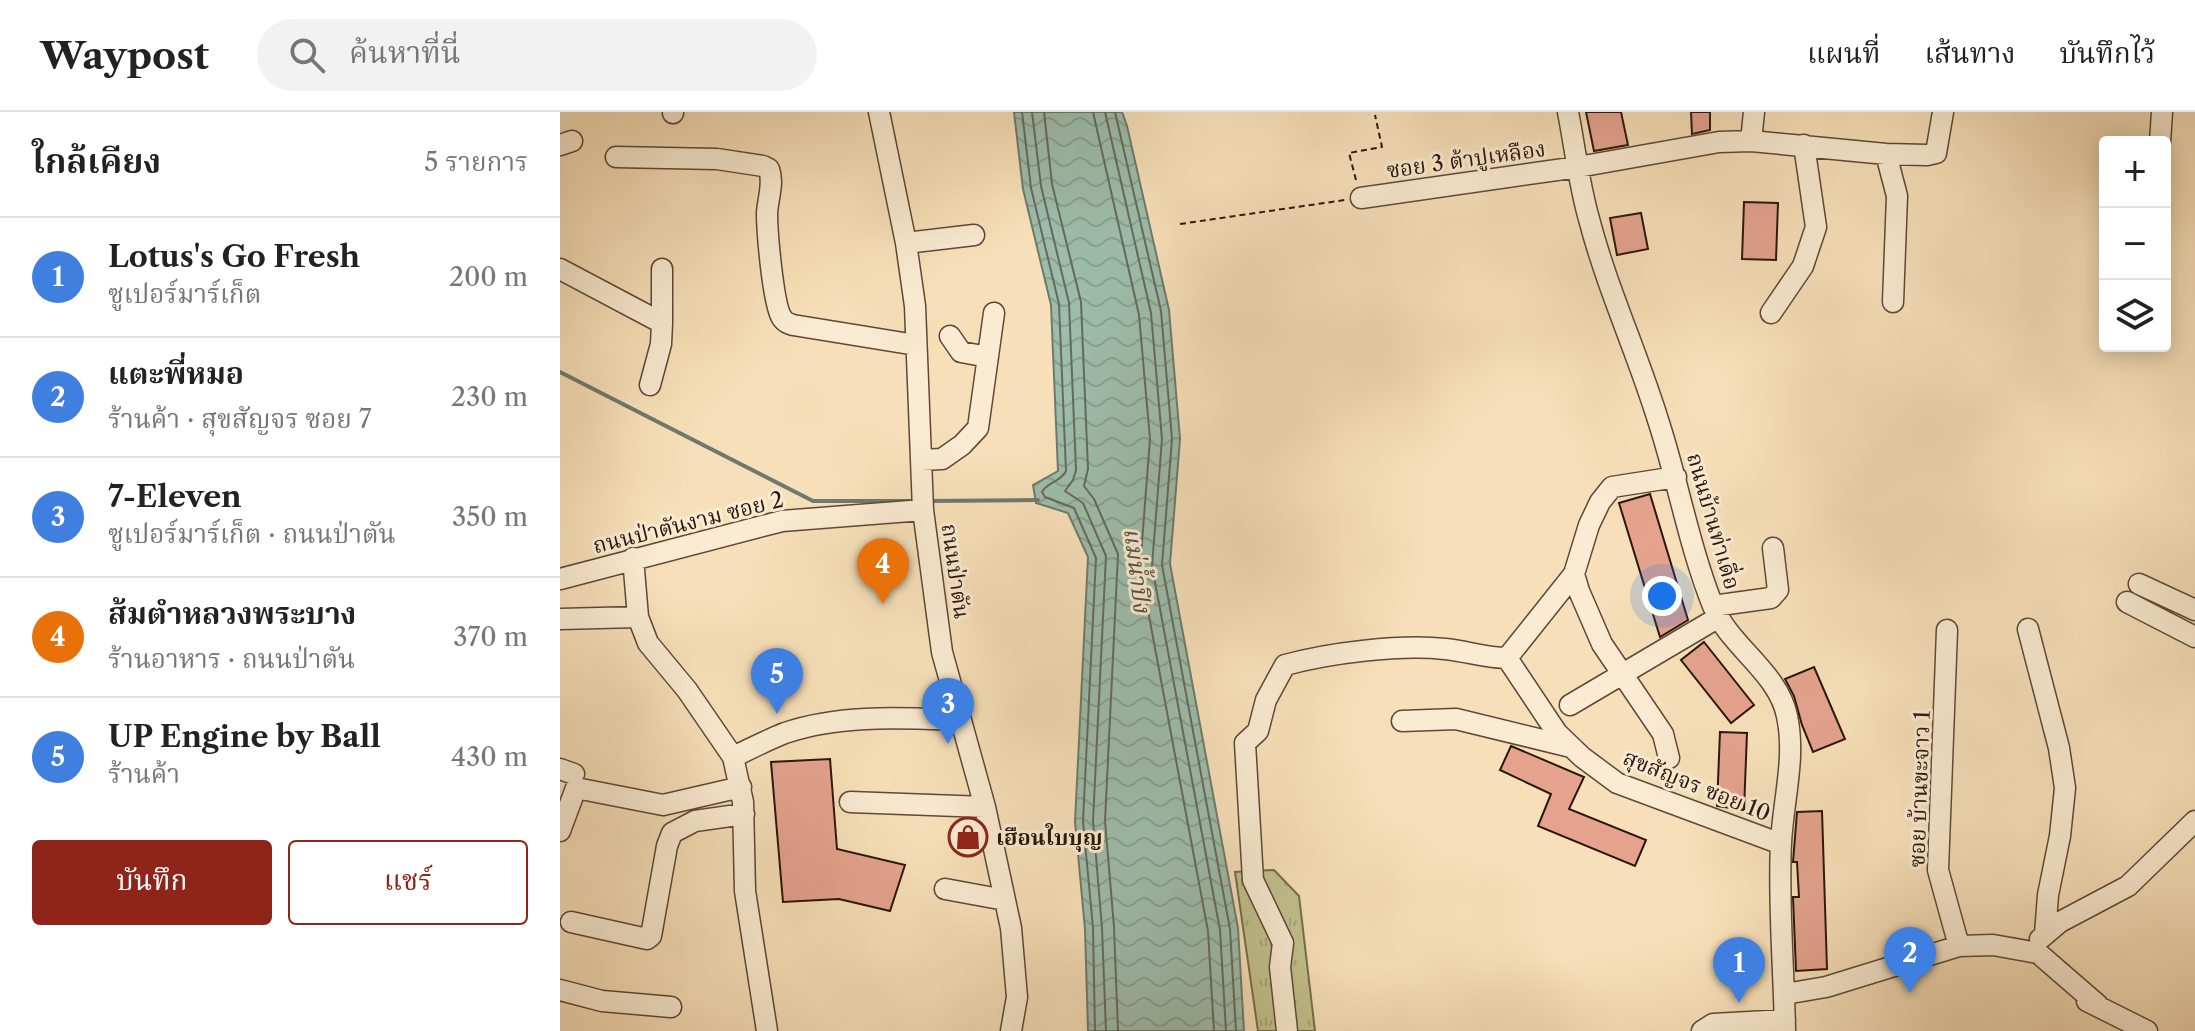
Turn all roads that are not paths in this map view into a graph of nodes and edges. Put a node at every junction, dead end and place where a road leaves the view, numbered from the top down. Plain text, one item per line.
1 (879, 112) edge
2 (1568, 112) edge
3 (1754, 112) edge
4 (1943, 112) edge
5 (2162, 112) edge
6 (2160, 136) edge
7 (1751, 141) junction
8 (1804, 145) junction
9 (1886, 154) junction
10 (616, 157) dead end
11 (1578, 167) junction
12 (1361, 198) road end
13 (974, 235) dead end
14 (906, 243) junction
15 (560, 269) edge
16 (662, 269) dead end
17 (1893, 302) dead end
18 (994, 313) dead end
19 (1771, 313) dead end
20 (662, 323) junction
21 (950, 336) dead end
22 (916, 345) junction
23 (988, 357) junction
24 (650, 385) dead end
25 (921, 460) junction
26 (1676, 477) junction
27 (923, 510) junction
28 (1773, 548) dead end
29 (633, 558) junction
30 (1574, 574) junction
31 (560, 579) edge
32 (2139, 584) dead end
33 (2127, 602) dead end
34 (2195, 610) edge
35 (1716, 612) junction
36 (638, 617) junction
37 (560, 619) edge
38 (2028, 629) dead end
39 (1947, 630) dead end
40 (2195, 637) edge
41 (1507, 658) junction
42 (1621, 673) junction
43 (1570, 705) dead end
44 (960, 720) junction
45 (1402, 721) dead end
46 (1571, 747) junction
47 (733, 757) junction
48 (1669, 758) dead end
49 (741, 787) junction
50 (850, 802) dead end
51 (985, 807) junction
52 (744, 814) junction
53 (2195, 821) edge
54 (560, 831) edge
55 (1781, 844) junction
56 (945, 889) dead end
57 (1005, 900) junction
58 (571, 922) dead end
59 (2045, 934) junction
60 (1959, 946) junction
61 (2028, 950) junction
62 (560, 990) edge
63 (1785, 994) junction
64 (671, 1007) dead end
65 (1785, 1026) edge
66 (767, 1031) edge
67 (1011, 1031) edge
68 (1287, 1031) edge
69 (1702, 1031) edge
70 (2147, 1031) edge

1 - 14 street, ถนนป่าตัน
2 - 11 street, ถนนบ้านท่าเดื่อ
3 - 7 street
4 - 9 street, ซอย 3 ต้าปูเหลือง
5 - 6 street
7 - 8 street, ซอย 3 ต้าปูเหลือง
7 - 11 street, ซอย 3 ต้าปูเหลือง
8 - 9 street, ซอย 3 ต้าปูเหลือง
8 - 19 street
9 - 17 street
10 - 22 street
11 - 12 street, ซอย 3 ต้าปูเหลือง
11 - 26 street, ถนนบ้านท่าเดื่อ
13 - 14 street
14 - 22 street, ถนนป่าตัน
15 - 20 street
16 - 20 street
18 - 23 street
20 - 24 street
21 - 23 street
22 - 25 street, ถนนป่าตัน
23 - 25 street
25 - 27 street, ถนนป่าตัน
26 - 30 street
26 - 35 street, ถนนบ้านท่าเดื่อ
27 - 29 street, ถนนป่าตันงาม ซอย 2
27 - 44 street, ถนนป่าตัน
28 - 35 street
29 - 31 street, ถนนป่าตันงาม ซอย 2
29 - 36 street
30 - 41 street
30 - 42 street
32 - 34 street
33 - 40 street
35 - 42 street
35 - 55 street, ถนนบ้านท่าเดื่อ
36 - 37 street
36 - 47 street
38 - 59 street
39 - 60 street, ซอย บ้านขะจาว 1
41 - 46 street, สุขสัญจร ซอย 10
41 - 68 street
42 - 43 street
42 - 48 street
44 - 47 street
44 - 51 street, ถนนป่าตัน
45 - 46 street
46 - 55 street, สุขสัญจร ซอย 10
47 - 49 street
49 - 52 street
49 - 54 street
50 - 51 street
51 - 57 street, ถนนป่าตัน
52 - 58 street
52 - 66 street
53 - 59 street
55 - 63 street, ถนนบ้านท่าเดื่อ
56 - 57 street
57 - 67 street, ถนนป่าตัน
59 - 61 street
60 - 61 street
60 - 63 street
61 - 70 street
62 - 64 street
63 - 65 street, ถนนบ้านท่าเดื่อ
65 - 69 street

